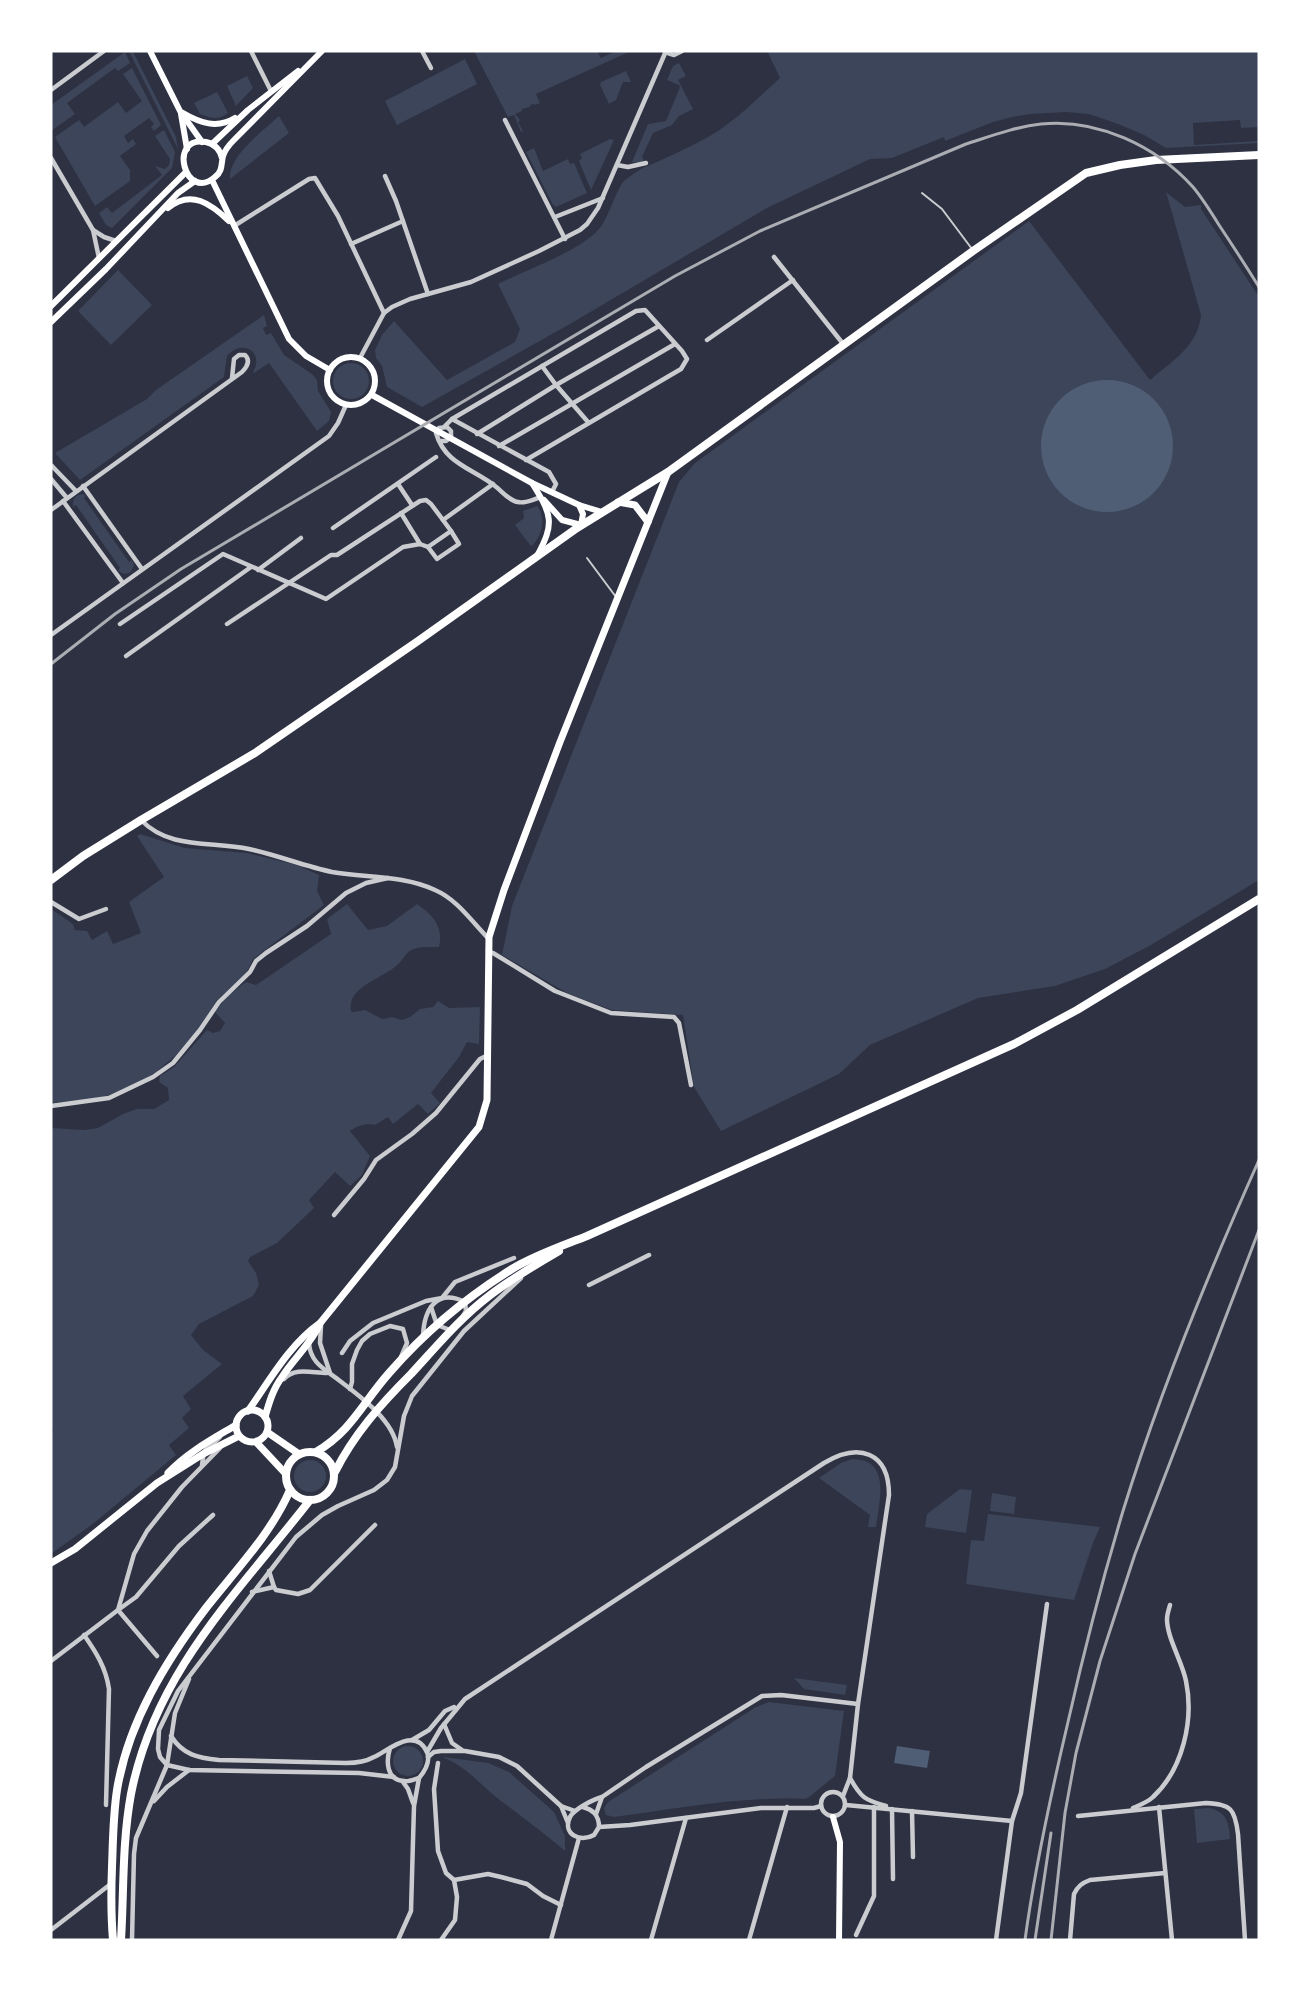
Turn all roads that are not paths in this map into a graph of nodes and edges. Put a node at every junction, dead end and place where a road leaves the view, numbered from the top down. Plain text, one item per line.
1 (104, 51) edge
2 (150, 51) edge
3 (251, 51) edge
4 (322, 51) edge
5 (423, 51) edge
6 (666, 51) edge
7 (682, 51) edge
8 (315, 58) junction
9 (431, 68) dead end
10 (51, 90) edge
11 (271, 91) junction
12 (248, 110) junction
13 (180, 111) junction
14 (505, 120) dead end
15 (202, 142) junction
16 (212, 144) junction
17 (187, 149) junction
18 (1259, 155) edge
19 (51, 158) edge
20 (222, 158) junction
21 (646, 163) dead end
22 (617, 165) junction
23 (186, 172) junction
24 (385, 176) dead end
25 (212, 180) junction
26 (195, 181) junction
27 (922, 193) dead end
28 (603, 197) junction
29 (555, 218) junction
30 (153, 221) junction
31 (403, 221) junction
32 (234, 226) junction
33 (93, 230) junction
34 (565, 239) junction
35 (116, 242) junction
36 (351, 244) junction
37 (973, 251) junction
38 (774, 256) dead end
39 (99, 258) junction
40 (793, 280) junction
41 (428, 294) junction
42 (51, 306) edge
43 (384, 314) junction
44 (51, 322) edge
45 (659, 326) junction
46 (707, 340) dead end
47 (675, 344) junction
48 (843, 345) junction
49 (360, 358) junction
50 (542, 366) junction
51 (330, 370) junction
52 (232, 378) junction
53 (556, 386) junction
54 (372, 395) junction
55 (571, 403) junction
56 (346, 405) junction
57 (452, 419) junction
58 (588, 422) junction
59 (444, 426) junction
60 (477, 434) junction
61 (440, 441) junction
62 (499, 446) junction
63 (436, 457) dead end
64 (526, 460) junction
65 (51, 465) edge
66 (668, 472) junction
67 (51, 480) edge
68 (532, 483) junction
69 (398, 484) junction
70 (493, 484) junction
71 (82, 486) junction
72 (76, 491) junction
73 (552, 492) junction
74 (541, 497) junction
75 (65, 499) junction
76 (618, 502) junction
77 (412, 505) junction
78 (579, 505) junction
79 (51, 510) edge
80 (602, 512) junction
81 (400, 513) junction
82 (443, 520) junction
83 (648, 522) junction
84 (581, 525) junction
85 (333, 528) dead end
86 (451, 531) junction
87 (301, 538) dead end
88 (420, 544) junction
89 (428, 547) junction
90 (536, 558) junction
91 (588, 558) dead end
92 (251, 567) junction
93 (142, 569) junction
94 (258, 570) junction
95 (123, 583) junction
96 (288, 583) junction
97 (618, 599) junction
98 (120, 624) dead end
99 (227, 624) dead end
100 (51, 634) edge
101 (126, 656) dead end
102 (141, 820) junction
103 (388, 878) junction
104 (51, 880) edge
105 (1259, 899) edge
106 (51, 903) edge
107 (106, 909) dead end
108 (489, 939) junction
109 (488, 951) junction
110 (488, 1055) junction
111 (691, 1085) dead end
112 (51, 1106) edge
113 (334, 1215) dead end
114 (587, 1236) junction
115 (649, 1255) dead end
116 (514, 1258) dead end
117 (536, 1264) junction
118 (589, 1285) dead end
119 (442, 1298) junction
120 (465, 1302) junction
121 (432, 1307) junction
122 (321, 1323) junction
123 (437, 1325) junction
124 (454, 1328) junction
125 (312, 1329) junction
126 (423, 1338) junction
127 (308, 1345) junction
128 (342, 1353) dead end
129 (390, 1371) junction
130 (330, 1373) junction
131 (350, 1389) junction
132 (271, 1395) junction
133 (248, 1411) junction
134 (265, 1417) junction
135 (236, 1425) junction
136 (224, 1432) junction
137 (267, 1432) junction
138 (239, 1436) junction
139 (256, 1442) junction
140 (228, 1443) junction
141 (398, 1450) junction
142 (316, 1452) junction
143 (203, 1454) junction
144 (299, 1454) junction
145 (202, 1465) junction
146 (335, 1472) junction
147 (285, 1473) junction
148 (157, 1483) junction
149 (290, 1491) junction
150 (310, 1500) junction
151 (213, 1515) dead end
152 (375, 1526) dead end
153 (51, 1563) edge
154 (269, 1571) junction
155 (274, 1587) junction
156 (252, 1592) junction
157 (1047, 1604) dead end
158 (1170, 1605) dead end
159 (118, 1610) junction
160 (84, 1635) junction
161 (157, 1656) dead end
162 (51, 1661) edge
163 (192, 1671) junction
164 (858, 1704) junction
165 (458, 1705) junction
166 (444, 1723) junction
167 (429, 1730) junction
168 (438, 1732) junction
169 (171, 1736) junction
170 (448, 1737) junction
171 (412, 1740) junction
172 (390, 1748) junction
173 (465, 1752) junction
174 (427, 1755) junction
175 (438, 1763) dead end
176 (167, 1765) junction
177 (189, 1770) junction
178 (394, 1777) junction
179 (419, 1778) junction
180 (850, 1778) junction
181 (403, 1782) junction
182 (843, 1796) junction
183 (602, 1797) junction
184 (152, 1803) junction
185 (106, 1805) dead end
186 (846, 1805) junction
187 (414, 1806) junction
188 (561, 1806) junction
189 (821, 1806) junction
190 (1159, 1806) junction
191 (583, 1807) junction
192 (787, 1807) junction
193 (874, 1807) junction
194 (892, 1809) junction
195 (901, 1809) junction
196 (574, 1811) junction
197 (912, 1811) junction
198 (1128, 1811) junction
199 (596, 1814) junction
200 (1078, 1816) dead end
201 (832, 1817) junction
202 (686, 1818) junction
203 (1012, 1821) junction
204 (568, 1825) junction
205 (600, 1827) junction
206 (579, 1839) junction
207 (913, 1857) dead end
208 (1166, 1874) junction
209 (893, 1879) dead end
210 (454, 1880) junction
211 (112, 1883) junction
212 (561, 1905) junction
213 (51, 1930) edge
214 (856, 1935) dead end
215 (112, 1940) edge
216 (121, 1940) edge
217 (132, 1940) edge
218 (398, 1940) edge
219 (441, 1940) edge
220 (551, 1940) edge
221 (651, 1940) edge
222 (749, 1940) edge
223 (839, 1940) edge
224 (996, 1940) edge
225 (1070, 1940) edge
226 (1172, 1940) edge
227 (1245, 1940) edge

1 - 10 street
2 - 13 main road
3 - 11 street
4 - 8 main road
5 - 9 street
6 - 7 street
6 - 22 street
8 - 11 main road
8 - 20 main road
11 - 12 main road
12 - 13 main road
12 - 16 main road
13 - 15 main road
13 - 17 main road
14 - 29 street
15 - 16 main road
15 - 17 main road
16 - 20 main road
17 - 23 main road
18 - 37 highway
19 - 33 street
20 - 25 main road
21 - 22 street
22 - 28 street
23 - 26 main road
23 - 35 main road
24 - 31 street
25 - 26 main road
25 - 32 main road
26 - 30 main road
27 - 37 lane
28 - 29 street
28 - 34 street
29 - 34 street
30 - 32 main road
30 - 44 main road
31 - 36 street
31 - 41 street
32 - 36 street
32 - 51 main road
33 - 35 street
33 - 39 street
34 - 41 street
35 - 39 main road
36 - 43 street
37 - 48 highway
38 - 40 street
39 - 42 main road
40 - 46 street
40 - 48 street
41 - 43 street
43 - 49 street
45 - 47 street
45 - 50 street
45 - 53 street
47 - 55 street
47 - 58 street
48 - 66 highway
49 - 51 main road
49 - 54 main road
50 - 53 street
50 - 57 street
51 - 56 main road
52 - 52 street
52 - 71 street
53 - 55 street
53 - 60 street
54 - 56 main road
54 - 68 main road
55 - 58 street
55 - 62 street
56 - 93 street
57 - 59 street
57 - 60 street
58 - 64 street
59 - 61 street
59 - 61 street
60 - 62 street
61 - 70 street
62 - 64 street
63 - 69 street
64 - 73 street
65 - 72 street
66 - 76 highway
66 - 83 main road
67 - 75 street
68 - 73 main road
68 - 74 main road
69 - 77 street
69 - 85 street
70 - 74 street
70 - 82 street
71 - 72 street
71 - 93 street
72 - 75 street
73 - 78 main road
74 - 84 main road
74 - 90 main road
75 - 79 street
75 - 95 street
76 - 80 highway
76 - 83 main road
77 - 81 street
77 - 82 street
78 - 80 main road
78 - 84 main road
80 - 84 highway
81 - 88 street
81 - 96 street
82 - 86 street
83 - 97 main road
84 - 90 highway
86 - 89 street
86 - 89 street
87 - 94 street
88 - 89 street
88 - 96 street
90 - 102 highway
91 - 97 lane
92 - 94 street
92 - 98 street
92 - 101 street
93 - 95 street
94 - 96 street
95 - 100 street
96 - 99 street
97 - 108 main road
102 - 103 street
102 - 104 highway
103 - 108 street
103 - 112 street
105 - 114 highway
106 - 107 street
108 - 109 main road
109 - 110 main road
109 - 111 street
110 - 113 street
110 - 122 main road
114 - 117 highway
114 - 120 highway
115 - 118 street
116 - 119 street
117 - 124 highway
117 - 141 street
119 - 120 street
119 - 121 street
119 - 128 street
120 - 123 highway
120 - 124 street
121 - 123 street
121 - 126 street
122 - 125 main road
122 - 127 main road
122 - 130 street
123 - 124 street
123 - 126 highway
124 - 146 highway
125 - 127 street
125 - 133 main road
126 - 129 highway
127 - 130 street
127 - 132 main road
129 - 131 street
129 - 142 highway
130 - 131 street
130 - 132 street
131 - 141 street
132 - 134 main road
133 - 134 main road
133 - 135 main road
134 - 137 main road
135 - 136 main road
135 - 138 main road
136 - 143 street
136 - 148 main road
137 - 139 main road
137 - 144 main road
138 - 139 main road
138 - 140 main road
139 - 147 main road
140 - 143 main road
140 - 145 street
141 - 154 street
142 - 144 highway
142 - 146 highway
143 - 145 street
143 - 148 main road
144 - 147 highway
145 - 159 street
146 - 150 highway
147 - 149 highway
148 - 153 main road
149 - 150 highway
149 - 211 highway
150 - 216 highway
151 - 159 street
152 - 155 street
154 - 155 street
154 - 156 street
155 - 156 street
156 - 163 street
157 - 203 street
158 - 198 street
159 - 160 street
159 - 161 street
160 - 162 street
160 - 185 street
163 - 169 street
163 - 176 street
164 - 165 street
164 - 180 street
164 - 183 street
165 - 166 street
165 - 167 street
166 - 168 street
166 - 170 street
167 - 168 street
167 - 171 street
168 - 170 street
168 - 174 street
169 - 172 street
169 - 176 street
170 - 173 street
171 - 172 street
171 - 174 street
172 - 178 street
173 - 174 street
173 - 188 street
174 - 179 street
175 - 210 street
176 - 177 street
176 - 184 street
177 - 178 street
177 - 184 street
178 - 181 street
179 - 181 street
179 - 187 street
180 - 182 street
180 - 195 street
181 - 187 street
182 - 186 street
182 - 189 street
183 - 191 street
183 - 199 street
184 - 217 street
186 - 193 street
186 - 201 street
187 - 218 street
188 - 196 street
188 - 204 street
189 - 192 street
189 - 201 street
190 - 198 street
190 - 208 street
190 - 227 street
191 - 196 street
191 - 199 street
192 - 202 street
192 - 222 street
193 - 194 street
193 - 214 street
194 - 195 street
194 - 209 street
195 - 197 street
196 - 204 street
197 - 203 street
197 - 207 street
198 - 200 street
199 - 205 street
201 - 223 main road
202 - 205 street
202 - 221 street
203 - 224 street
204 - 206 street
205 - 206 street
206 - 212 street
208 - 225 street
208 - 226 street
210 - 212 street
210 - 219 street
211 - 213 street
211 - 215 highway
212 - 220 street

